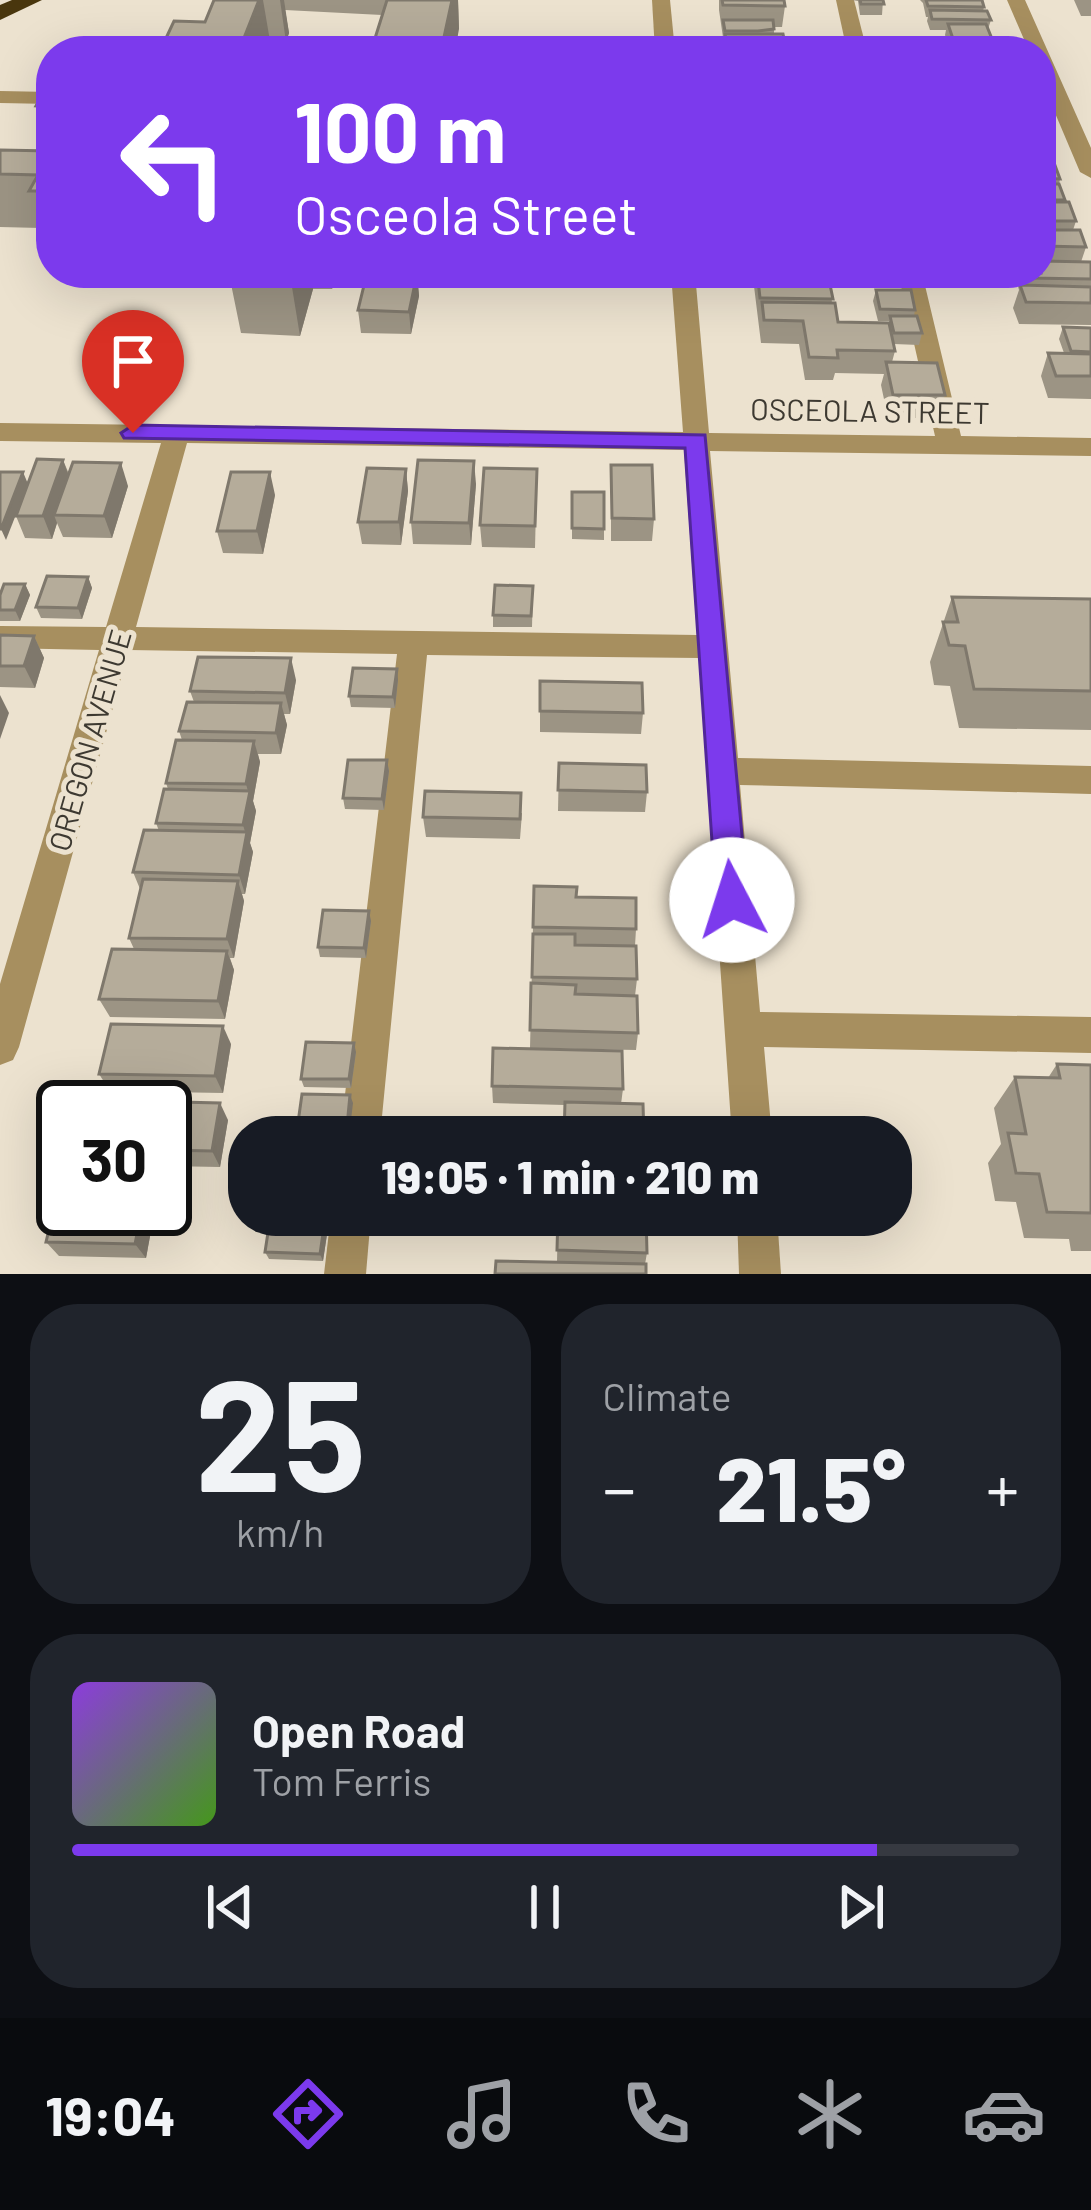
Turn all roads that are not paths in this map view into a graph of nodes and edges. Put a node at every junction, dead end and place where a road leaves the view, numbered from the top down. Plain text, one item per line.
1 (31, 0) edge
2 (661, 0) edge
3 (845, 0) edge
4 (1016, 0) edge
5 (0, 13) edge
6 (664, 36) edge
7 (853, 36) edge
8 (1032, 36) edge
9 (1056, 91) edge
10 (0, 97) edge
11 (36, 98) edge
12 (1091, 172) edge
13 (684, 288) edge
14 (914, 288) edge
15 (0, 432) edge
16 (177, 433) junction
17 (697, 440) junction
18 (950, 444) junction
19 (1091, 447) edge
20 (0, 637) edge
21 (118, 637) junction
22 (413, 643) junction
23 (710, 647) junction
24 (720, 771) junction
25 (1091, 780) edge
26 (745, 1029) junction
27 (1091, 1035) edge
28 (0, 1047) edge
29 (362, 1116) edge
30 (751, 1116) edge
31 (349, 1236) edge
32 (758, 1236) edge
33 (345, 1274) edge
34 (760, 1274) edge

1 - 5 highway
2 - 6 street
3 - 7 street
4 - 8 street
9 - 12 street
10 - 11 street
13 - 17 street
14 - 18 street
15 - 16 street, OSCEOLA STREET
16 - 17 street, OSCEOLA STREET
16 - 21 street, OREGON AVENUE
17 - 18 street, OSCEOLA STREET
17 - 23 street
18 - 19 street, OSCEOLA STREET
20 - 21 street
21 - 22 street
21 - 28 street, OREGON AVENUE
22 - 23 street
22 - 29 street
23 - 24 street
24 - 25 street
24 - 26 street
26 - 27 street
26 - 30 street
31 - 33 street
32 - 34 street

